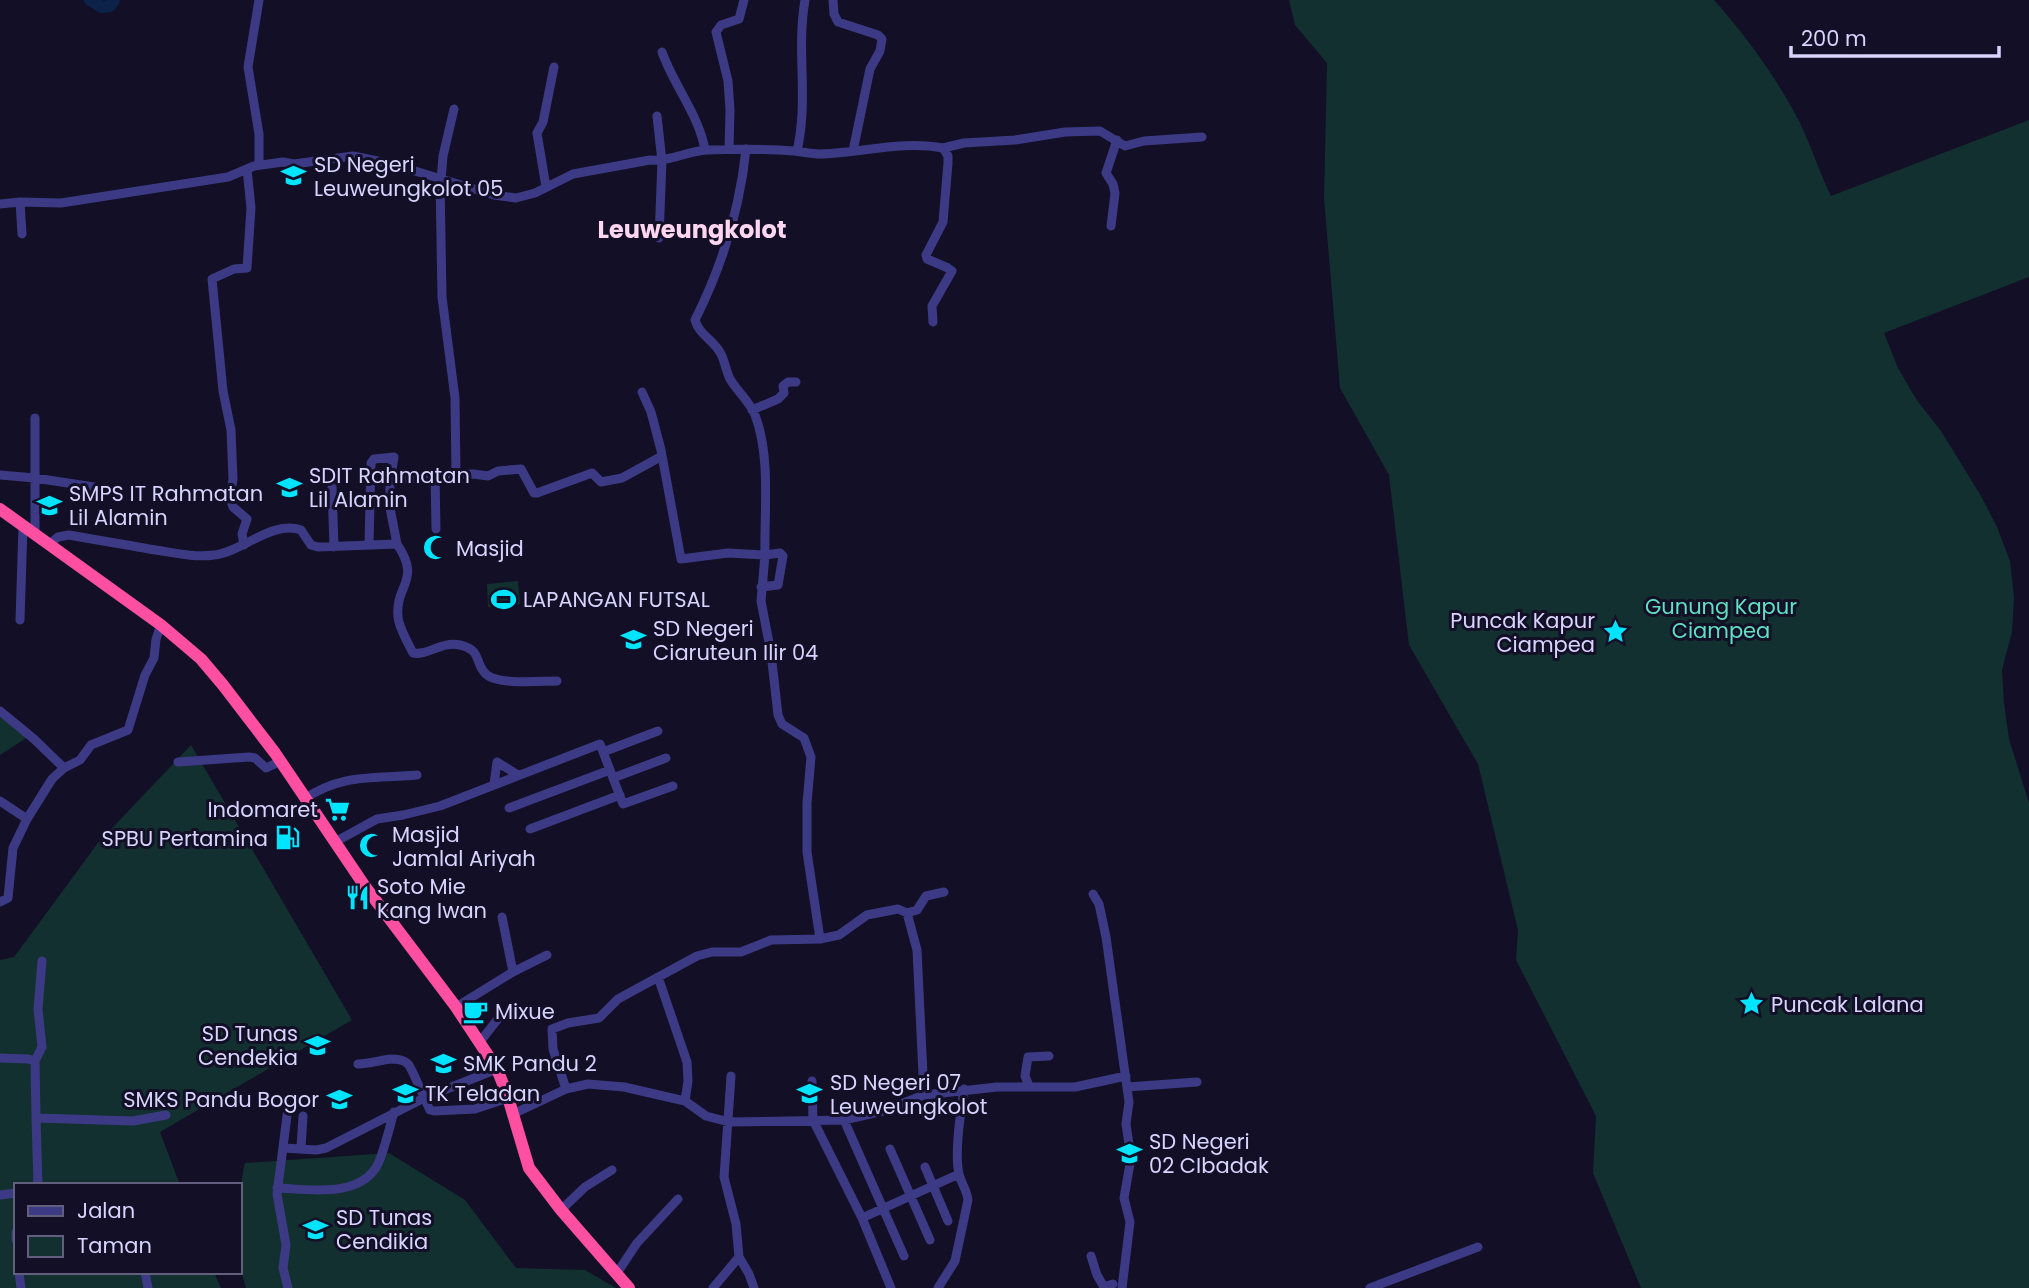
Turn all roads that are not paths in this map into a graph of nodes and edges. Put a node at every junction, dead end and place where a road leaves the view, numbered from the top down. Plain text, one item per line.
1 (259, 0) edge
2 (744, 0) edge
3 (805, 0) edge
4 (833, 0) edge
5 (662, 52) dead end
6 (554, 67) dead end
7 (454, 109) dead end
8 (657, 116) dead end
9 (1202, 137) dead end
10 (1117, 141) junction
11 (943, 148) junction
12 (729, 149) junction
13 (746, 149) junction
14 (705, 150) junction
15 (797, 151) junction
16 (853, 151) junction
17 (662, 161) junction
18 (259, 165) junction
19 (247, 169) junction
20 (440, 179) junction
21 (546, 187) junction
22 (20, 202) junction
23 (0, 204) edge
24 (1111, 226) dead end
25 (22, 234) dead end
26 (659, 238) dead end
27 (933, 322) dead end
28 (796, 382) dead end
29 (642, 392) dead end
30 (752, 410) junction
31 (35, 418) dead end
32 (663, 456) junction
33 (0, 475) edge
34 (435, 475) junction
35 (456, 476) junction
36 (35, 478) junction
37 (390, 481) junction
38 (94, 487) dead end
39 (332, 487) dead end
40 (0, 509) edge
41 (23, 526) junction
42 (436, 528) dead end
43 (35, 535) junction
44 (369, 544) junction
45 (397, 544) junction
46 (48, 545) junction
47 (244, 545) junction
48 (334, 547) junction
49 (765, 555) junction
50 (761, 587) junction
51 (20, 620) dead end
52 (162, 625) junction
53 (557, 681) dead end
54 (1, 715) edge
55 (657, 731) dead end
56 (603, 752) junction
57 (666, 758) dead end
58 (178, 762) dead end
59 (279, 762) junction
60 (64, 768) junction
61 (611, 774) junction
62 (417, 775) dead end
63 (518, 775) junction
64 (494, 784) junction
65 (673, 786) dead end
66 (620, 795) junction
67 (304, 799) junction
68 (0, 801) edge
69 (509, 808) dead end
70 (27, 819) junction
71 (530, 829) dead end
72 (335, 842) junction
73 (944, 892) dead end
74 (1093, 894) dead end
75 (0, 902) edge
76 (907, 913) junction
77 (502, 917) dead end
78 (820, 939) junction
79 (547, 955) dead end
80 (42, 961) dead end
81 (513, 972) junction
82 (658, 976) junction
83 (456, 1007) junction
84 (501, 1016) dead end
85 (479, 1042) junction
86 (1049, 1056) dead end
87 (0, 1058) edge
88 (35, 1061) junction
89 (358, 1064) dead end
90 (497, 1069) junction
91 (731, 1076) dead end
92 (1125, 1076) junction
93 (812, 1081) dead end
94 (1197, 1082) dead end
95 (1029, 1086) junction
96 (1128, 1087) junction
97 (566, 1088) junction
98 (964, 1089) junction
99 (924, 1096) junction
100 (424, 1098) junction
101 (508, 1098) junction
102 (685, 1101) junction
103 (288, 1108) dead end
104 (394, 1112) junction
105 (513, 1114) junction
106 (166, 1115) dead end
107 (303, 1116) dead end
108 (36, 1118) junction
109 (813, 1120) junction
110 (844, 1120) junction
111 (729, 1122) junction
112 (285, 1148) junction
113 (301, 1148) junction
114 (890, 1149) dead end
115 (925, 1167) dead end
116 (612, 1170) dead end
117 (959, 1174) junction
118 (38, 1183) edge
119 (934, 1185) junction
120 (277, 1188) junction
121 (910, 1196) junction
122 (678, 1199) dead end
123 (883, 1209) junction
124 (561, 1210) junction
125 (862, 1219) junction
126 (948, 1221) dead end
127 (930, 1240) dead end
128 (1478, 1247) dead end
129 (905, 1256) dead end
130 (1091, 1256) dead end
131 (738, 1257) junction
132 (623, 1283) edge
133 (1115, 1287) edge
134 (288, 1288) edge
135 (713, 1288) edge
136 (754, 1288) edge
137 (890, 1288) edge
138 (938, 1288) edge
139 (1370, 1288) edge

1 - 18 street
2 - 12 street
3 - 15 street
4 - 16 street
5 - 14 street
6 - 21 street
7 - 20 street
8 - 17 street
9 - 10 street
10 - 11 street
10 - 24 street
11 - 16 street
11 - 27 street
12 - 13 street
12 - 14 street
13 - 15 street
13 - 30 street
14 - 17 street
15 - 16 street
17 - 21 street
17 - 26 street
18 - 19 street
18 - 20 street
19 - 22 street
19 - 47 street
20 - 21 street
20 - 35 street
22 - 23 street
22 - 25 street
28 - 30 street
29 - 32 street
30 - 49 street
31 - 36 street
32 - 35 street
32 - 49 street
33 - 36 street
34 - 35 street
34 - 37 street
34 - 42 street
36 - 38 street
36 - 43 street
37 - 44 street
37 - 45 street
39 - 48 street
40 - 41 highway
41 - 43 highway
41 - 51 street
43 - 46 highway
44 - 45 street
44 - 48 street
45 - 53 street
46 - 47 street
46 - 52 highway
47 - 48 street
49 - 50 street
49 - 50 street
50 - 78 street
52 - 59 highway
52 - 60 street
54 - 60 street
55 - 56 street
56 - 61 street
56 - 63 street
57 - 61 street
58 - 59 street
59 - 67 highway
60 - 70 street
61 - 66 street
61 - 69 street
62 - 67 street
63 - 64 street
63 - 64 street
64 - 72 street
65 - 66 street
66 - 71 street
67 - 72 highway
68 - 70 street
70 - 75 street
72 - 83 highway
73 - 76 street
74 - 92 street
76 - 78 street
76 - 99 street
77 - 81 street
78 - 82 street
79 - 81 street
80 - 88 street
81 - 83 street
82 - 97 street
82 - 102 street
83 - 85 highway
84 - 85 street
85 - 90 highway
86 - 95 street
87 - 88 street
88 - 108 street
89 - 100 street
90 - 100 street
90 - 101 highway
91 - 111 street
92 - 95 street
92 - 96 street
93 - 109 street
94 - 96 street
95 - 98 street
96 - 133 street
97 - 102 street
97 - 105 street
98 - 99 street
98 - 117 street
99 - 110 street
100 - 101 street
100 - 104 street
101 - 105 highway
102 - 111 street
103 - 112 street
104 - 113 street
104 - 120 street
105 - 124 highway
106 - 108 street
107 - 113 street
108 - 118 street
109 - 110 street
109 - 111 street
109 - 125 street
110 - 123 street
111 - 131 street
112 - 113 street
112 - 120 street
114 - 121 street
115 - 119 street
116 - 124 street
117 - 119 street
117 - 138 street
119 - 121 street
119 - 126 street
120 - 134 street
121 - 123 street
121 - 127 street
122 - 132 street
123 - 125 street
123 - 129 street
124 - 132 highway
125 - 137 street
128 - 139 street
130 - 133 street
131 - 135 street
131 - 136 street

